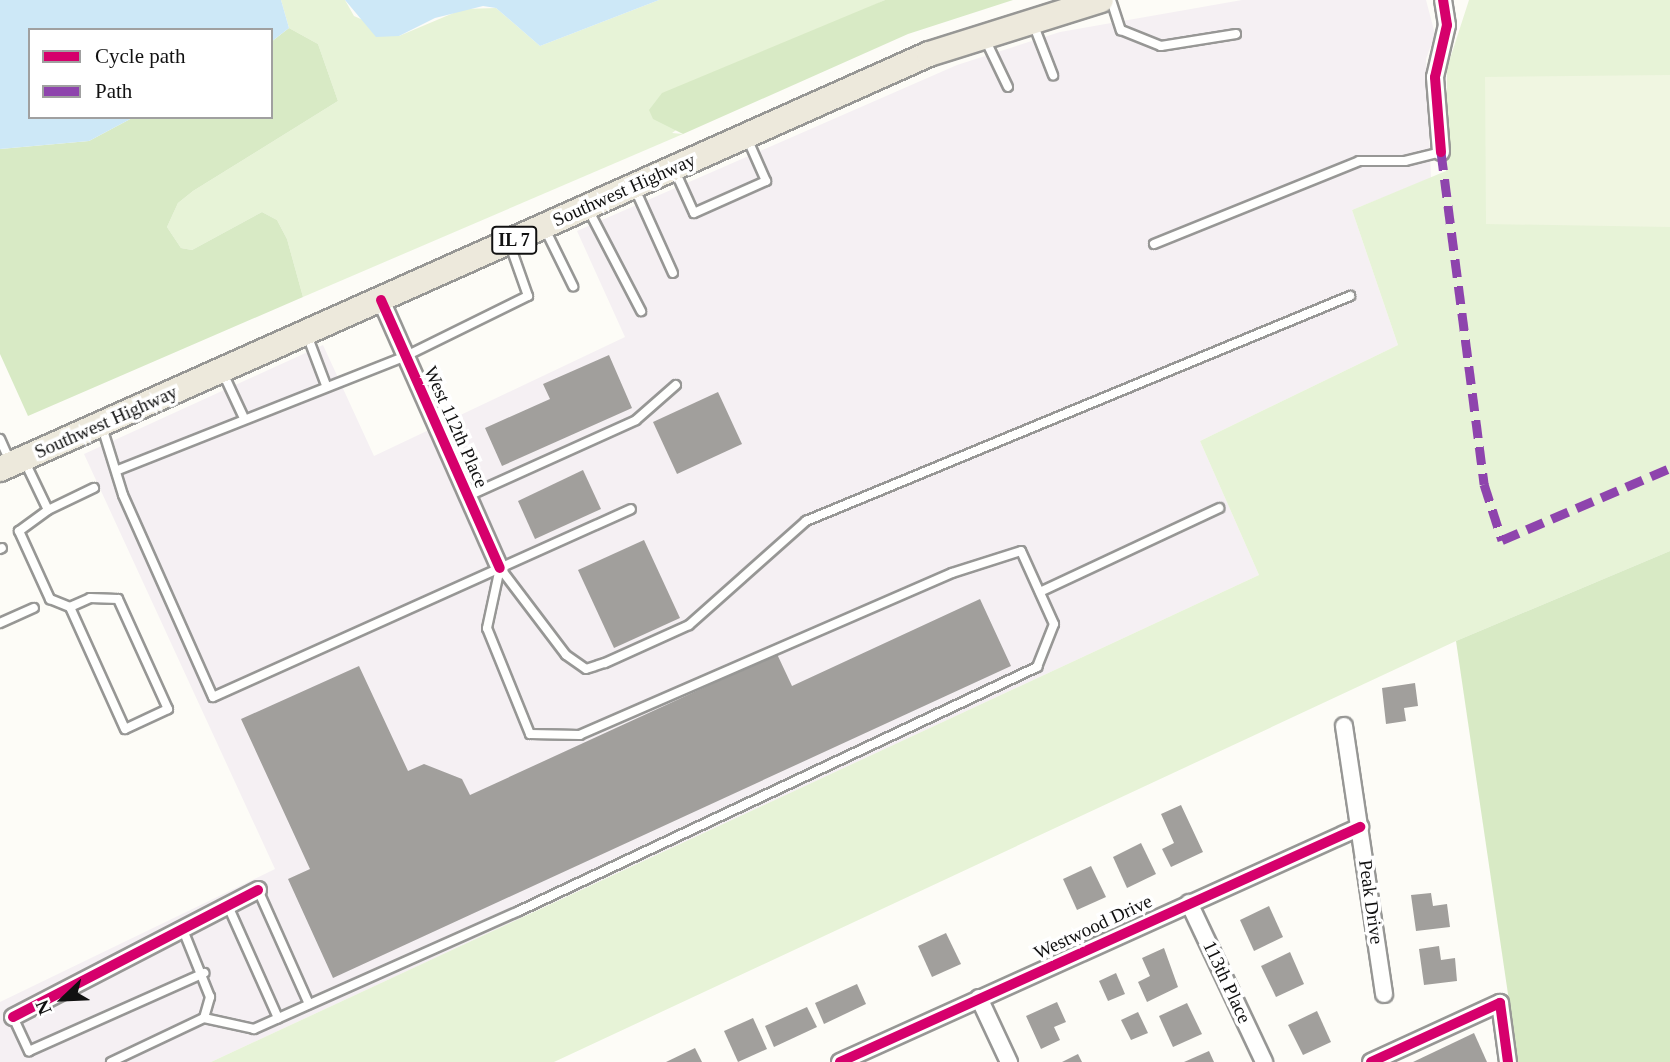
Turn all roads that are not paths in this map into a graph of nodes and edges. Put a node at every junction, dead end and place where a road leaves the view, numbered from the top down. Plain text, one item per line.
1 (1101, 0) edge
2 (1111, 0) edge
3 (1443, 0) edge
4 (1031, 20) junction
5 (1236, 34) dead end
6 (983, 35) junction
7 (1053, 75) dead end
8 (1008, 87) dead end
9 (746, 135) junction
10 (1441, 152) joint
11 (673, 168) junction
12 (634, 186) junction
13 (587, 207) junction
14 (544, 226) junction
15 (509, 242) junction
16 (1154, 244) dead end
17 (673, 273) dead end
18 (573, 286) dead end
19 (1350, 296) dead end
20 (381, 300) junction
21 (641, 311) dead end
22 (306, 333) junction
23 (405, 356) junction
24 (222, 370) junction
25 (326, 385) junction
26 (676, 385) dead end
27 (243, 416) junction
28 (101, 424) junction
29 (0, 439) edge
30 (12, 463) edge
31 (118, 470) junction
32 (94, 488) dead end
33 (468, 496) junction
34 (1219, 508) dead end
35 (631, 509) dead end
36 (48, 510) junction
37 (500, 568) junction
38 (1040, 592) junction
39 (70, 607) junction
40 (34, 608) dead end
41 (0, 623) edge
42 (1343, 726) dead end
43 (1360, 827) junction
44 (258, 890) joint
45 (1189, 902) junction
46 (227, 905) junction
47 (183, 930) junction
48 (204, 973) junction
49 (1384, 994) dead end
50 (979, 998) junction
51 (309, 1004) junction
52 (13, 1017) joint
53 (204, 1018) junction
54 (278, 1018) junction
55 (111, 1062) edge
56 (840, 1062) edge
57 (1009, 1062) edge
58 (1264, 1062) edge
59 (1371, 1062) edge
60 (1508, 1062) edge

1 - 4 main road, Southwest Highway / IL 7
2 - 5 lane
3 - 10 street
4 - 6 main road, Southwest Highway / IL 7
4 - 7 lane
6 - 8 lane
6 - 9 main road, Southwest Highway / IL 7
9 - 11 main road, Southwest Highway / IL 7
9 - 11 lane
10 - 16 lane
11 - 12 main road, Southwest Highway / IL 7
12 - 13 main road, Southwest Highway / IL 7
12 - 17 lane
13 - 14 main road, Southwest Highway / IL 7
13 - 21 lane
14 - 15 main road, Southwest Highway / IL 7
14 - 18 lane
15 - 20 main road, Southwest Highway / IL 7
15 - 23 lane
19 - 37 lane
20 - 22 main road, Southwest Highway / IL 7
20 - 23 street, West 112th Place
22 - 24 main road, Southwest Highway / IL 7
22 - 25 lane
23 - 25 lane
23 - 33 street, West 112th Place
24 - 27 lane
24 - 28 main road, Southwest Highway / IL 7
25 - 27 lane
26 - 33 lane
27 - 31 lane
28 - 30 main road, Southwest Highway / IL 7
28 - 31 lane
29 - 30 lane
30 - 36 lane
31 - 37 lane
32 - 36 lane
33 - 37 street, West 112th Place
34 - 38 lane
35 - 37 lane
36 - 39 lane
37 - 38 lane
38 - 51 lane
39 - 39 lane
40 - 41 lane
42 - 43 street, Peak Drive
43 - 45 street, Westwood Drive
43 - 49 street, Peak Drive
44 - 46 street
44 - 51 lane
45 - 50 street, Westwood Drive
45 - 58 street, 113th Place
46 - 47 street
46 - 54 lane
47 - 48 lane
47 - 52 street
48 - 52 lane
48 - 53 lane
50 - 56 street, Westwood Drive
50 - 57 street
51 - 54 lane
53 - 54 lane
53 - 55 lane
59 - 60 street

